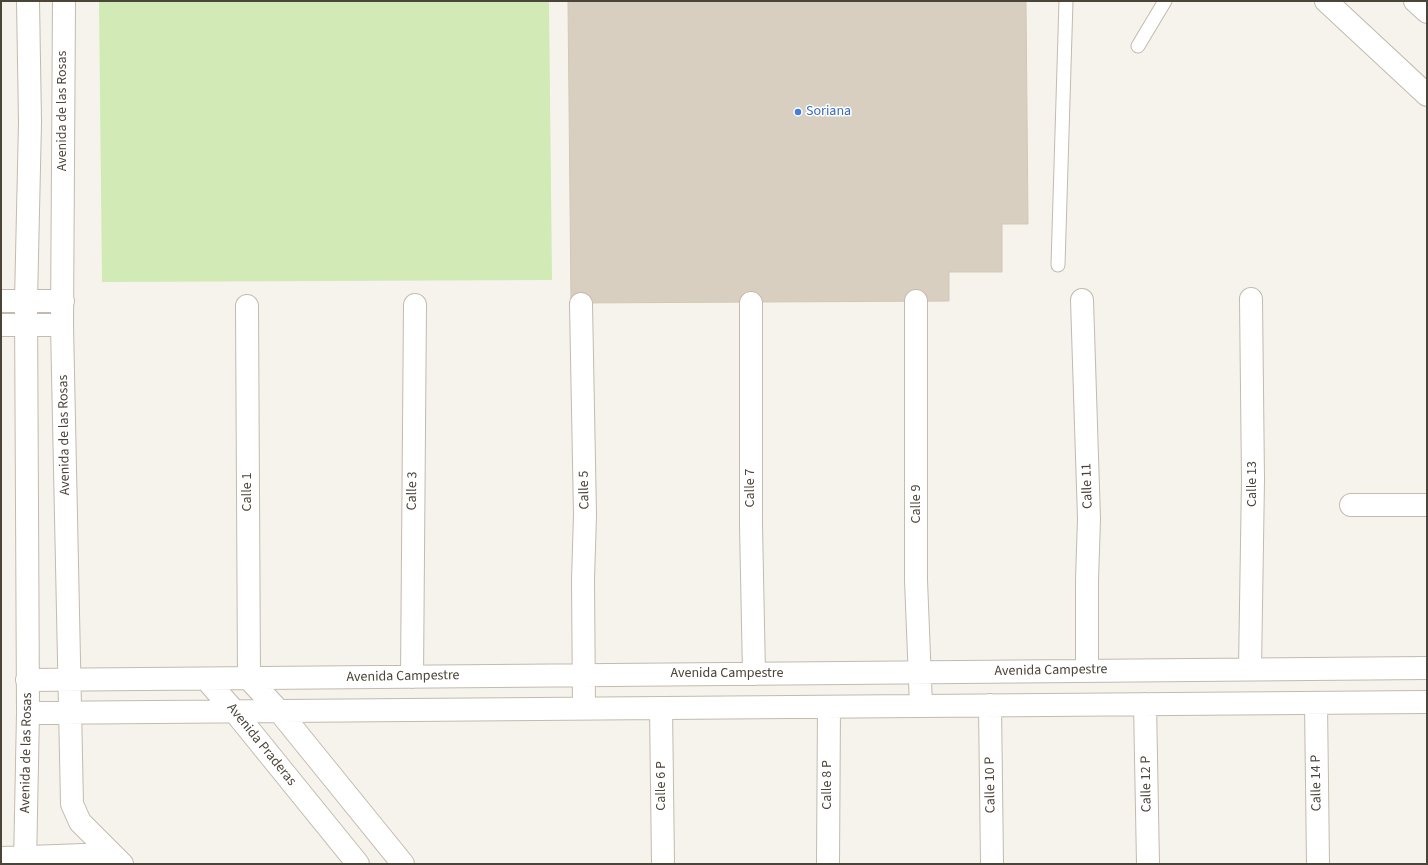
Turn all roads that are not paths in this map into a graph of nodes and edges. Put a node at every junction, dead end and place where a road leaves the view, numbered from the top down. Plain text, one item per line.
1 (28, 1) edge
2 (64, 1) edge
3 (1066, 1) edge
4 (1165, 1) edge
5 (1326, 1) edge
6 (1415, 1) edge
7 (1427, 12) edge
8 (1138, 46) dead end
9 (1427, 95) edge
10 (1058, 265) dead end
11 (1251, 299) dead end
12 (1082, 300) dead end
13 (1, 301) edge
14 (26, 301) junction
15 (63, 301) junction
16 (916, 301) dead end
17 (751, 303) dead end
18 (581, 304) dead end
19 (415, 305) dead end
20 (247, 306) dead end
21 (1, 325) edge
22 (26, 325) junction
23 (62, 325) junction
24 (1351, 505) dead end
25 (1427, 505) edge
26 (1427, 668) edge
27 (1250, 670) junction
28 (1087, 671) junction
29 (919, 672) junction
30 (754, 674) junction
31 (585, 676) junction
32 (412, 677) junction
33 (206, 679) junction
34 (249, 679) junction
35 (27, 680) junction
36 (70, 680) junction
37 (1427, 702) edge
38 (1316, 703) junction
39 (1145, 704) junction
40 (990, 705) junction
41 (829, 706) junction
42 (921, 706) junction
43 (584, 708) junction
44 (661, 708) junction
45 (234, 711) junction
46 (279, 711) junction
47 (70, 712) junction
48 (28, 713) junction
49 (344, 793) junction
50 (315, 813) junction
51 (1, 858) edge
52 (116, 859) edge
53 (25, 861) edge
54 (358, 864) edge
55 (403, 864) edge
56 (663, 864) edge
57 (828, 864) edge
58 (992, 864) edge
59 (1148, 864) edge
60 (1318, 864) edge

1 - 14 street, Avenida de las Rosas
2 - 15 street, Avenida de las Rosas
3 - 10 lane
4 - 8 lane
5 - 9 street
6 - 7 street
11 - 27 street, Calle 13
12 - 28 street, Calle 11
13 - 14 street
14 - 15 street
14 - 22 street, Avenida de las Rosas
15 - 23 street, Avenida de las Rosas
16 - 29 street, Calle 9
17 - 30 street, Calle 7
18 - 31 street, Calle 5
19 - 32 street, Calle 3
20 - 34 street, Calle 1
21 - 22 street
22 - 23 street
22 - 35 street, Avenida de las Rosas
23 - 36 street, Avenida de las Rosas
24 - 25 street
26 - 27 street, Avenida Campestre
27 - 28 street, Avenida Campestre
28 - 29 street, Avenida Campestre
29 - 30 street, Avenida Campestre
29 - 42 street, Calle 9
30 - 31 street, Avenida Campestre
31 - 32 street, Avenida Campestre
31 - 43 street, Calle 5
32 - 34 street, Avenida Campestre
33 - 34 street, Avenida Campestre
33 - 36 street, Avenida Campestre
33 - 45 street, Avenida Praderas
34 - 46 street
35 - 36 street, Avenida Campestre
35 - 48 street, Avenida de las Rosas
36 - 47 street, Avenida de las Rosas
37 - 38 street
38 - 39 street
38 - 60 street, Calle 14 P
39 - 40 street
39 - 59 street, Calle 12 P
40 - 42 street
40 - 58 street, Calle 10 P
41 - 42 street
41 - 44 street
41 - 57 street, Calle 8 P
43 - 44 street
43 - 46 street
44 - 56 street, Calle 6 P
45 - 46 street
45 - 47 street
45 - 50 street, Avenida Praderas
46 - 49 street
47 - 48 street
47 - 52 street, Avenida de las Rosas
48 - 53 street, Avenida de las Rosas
49 - 50 street
49 - 55 street
50 - 54 street, Avenida Praderas
51 - 53 street
52 - 53 street

